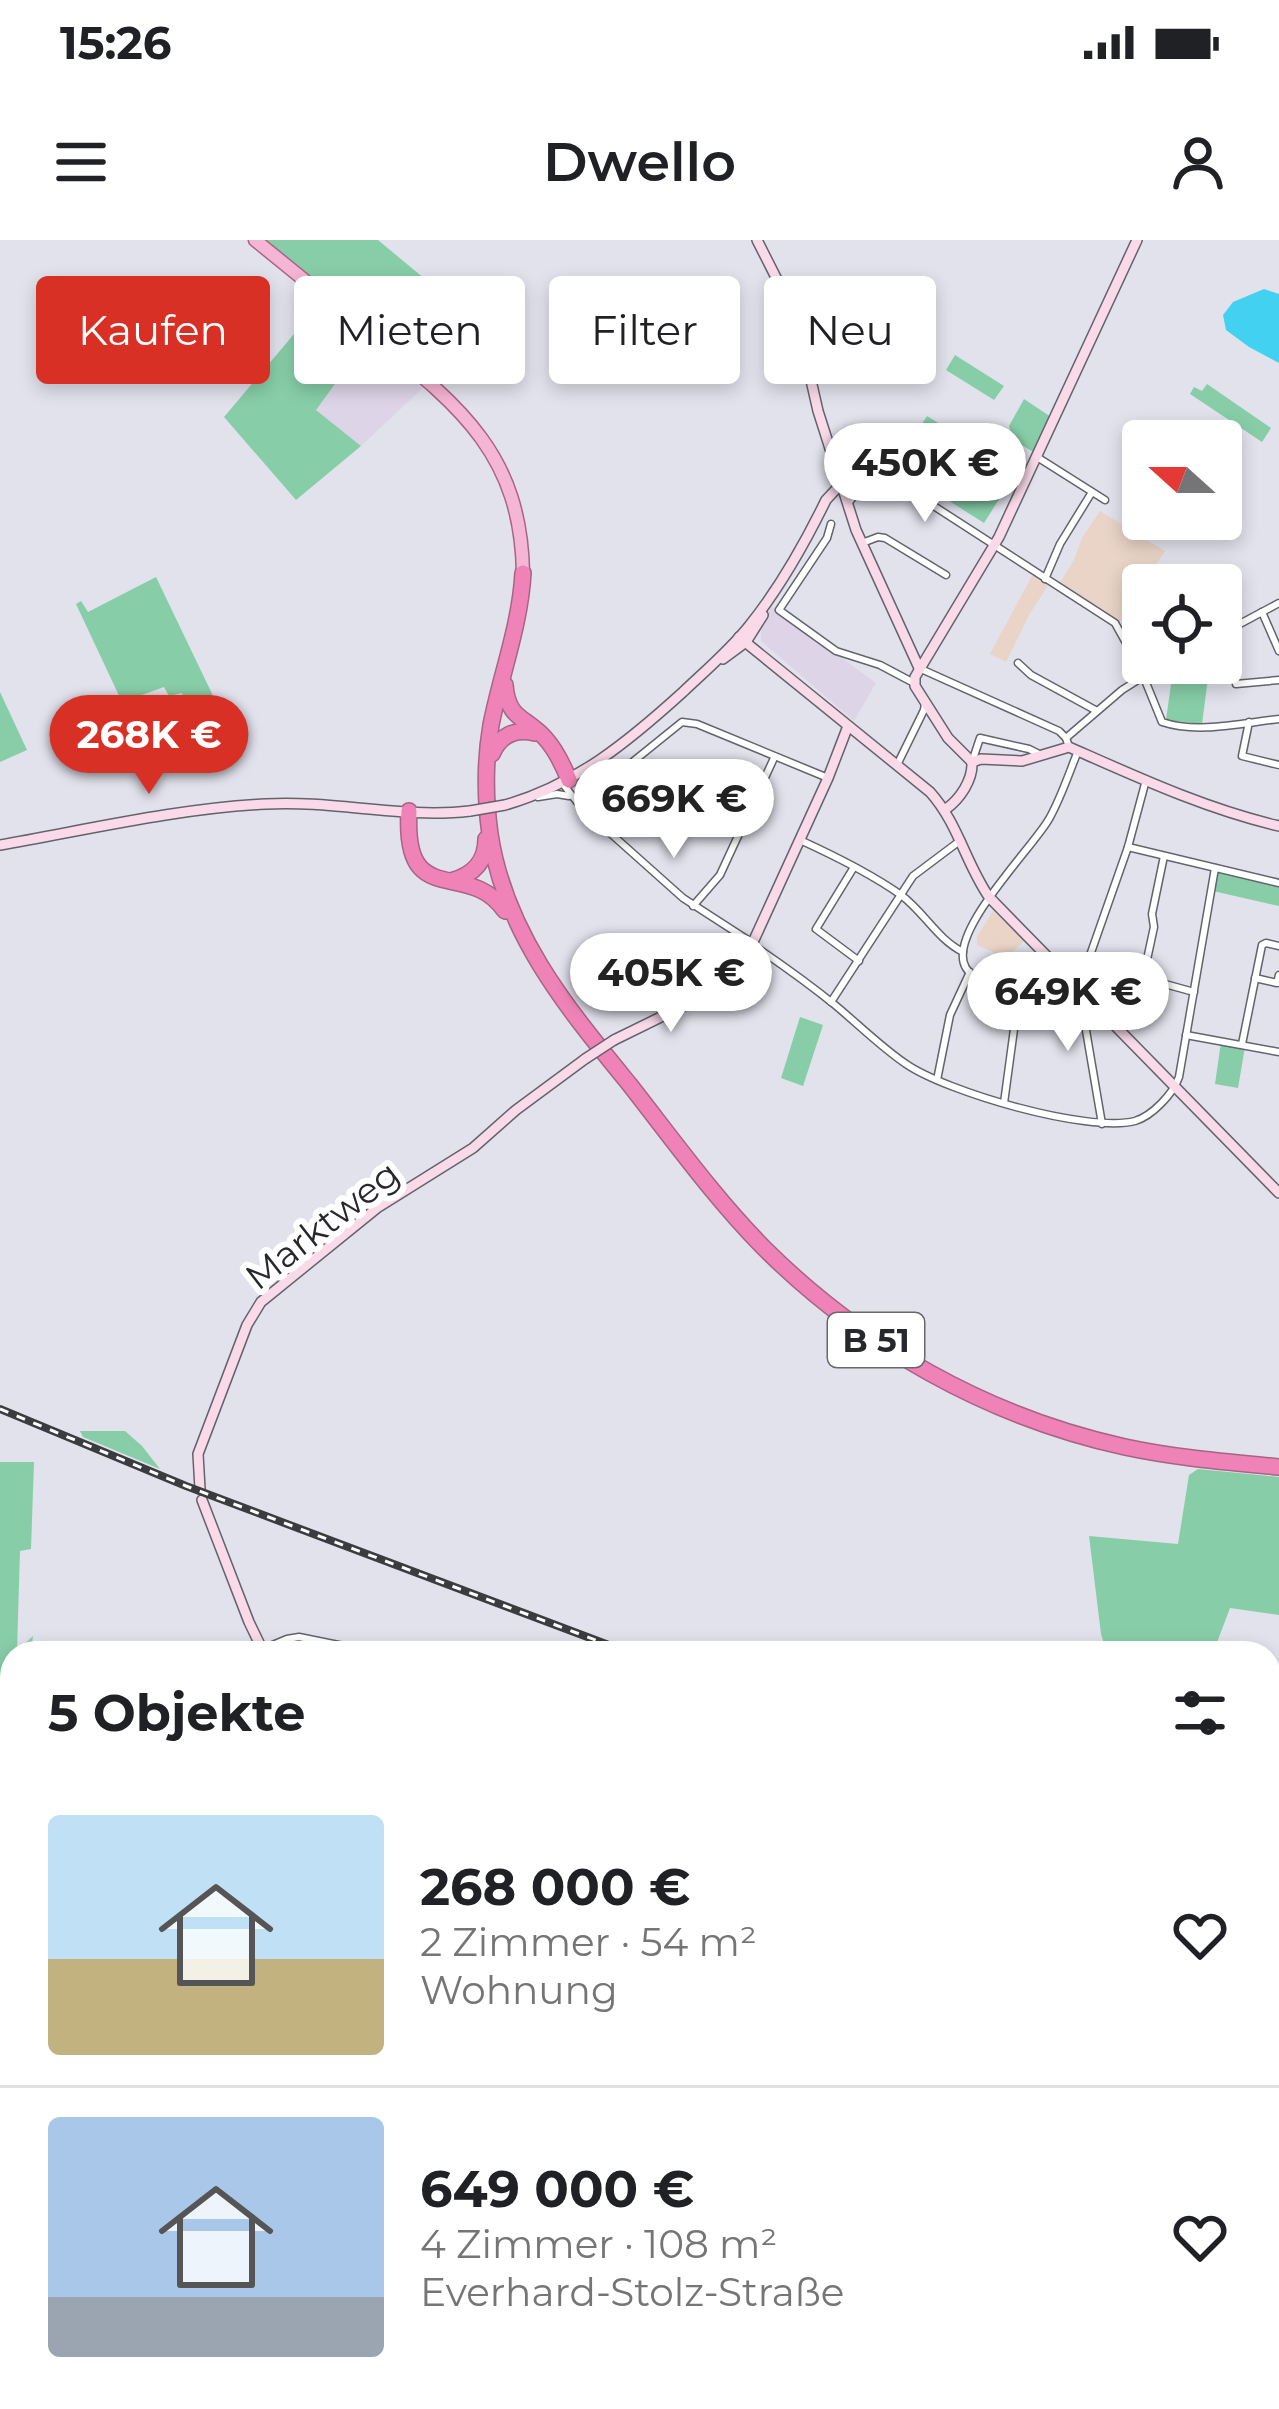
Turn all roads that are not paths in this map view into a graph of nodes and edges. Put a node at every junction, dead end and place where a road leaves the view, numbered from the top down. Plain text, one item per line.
1 (255, 240) edge
2 (757, 240) edge
3 (1137, 240) edge
4 (1036, 457) junction
5 (1092, 492) junction
6 (843, 494) junction
7 (1105, 500) dead end
8 (819, 514) junction
9 (831, 524) dead end
10 (862, 543) junction
11 (994, 545) junction
12 (523, 573) joint
13 (946, 575) dead end
14 (1046, 578) junction
15 (772, 593) junction
16 (1279, 603) edge
17 (1262, 612) junction
18 (1242, 623) edge
19 (757, 628) junction
20 (1122, 636) edge
21 (743, 639) junction
22 (1279, 651) edge
23 (774, 663) junction
24 (1018, 663) dead end
25 (919, 668) junction
26 (504, 670) junction
27 (1279, 680) edge
28 (914, 683) junction
29 (1242, 683) edge
30 (1132, 684) edge
31 (1147, 684) edge
32 (925, 701) junction
33 (828, 709) junction
34 (1097, 711) junction
35 (921, 714) junction
36 (934, 715) junction
37 (1279, 719) edge
38 (1249, 722) junction
39 (852, 729) junction
40 (543, 736) junction
41 (842, 740) junction
42 (1071, 745) junction
43 (839, 753) junction
44 (775, 756) junction
45 (1040, 757) junction
46 (972, 762) junction
47 (897, 765) junction
48 (1279, 765) edge
49 (486, 778) junction
50 (828, 778) junction
51 (1146, 780) junction
52 (569, 790) junction
53 (946, 809) junction
54 (412, 811) junction
55 (587, 812) junction
56 (489, 820) junction
57 (1279, 826) edge
58 (800, 840) junction
59 (961, 840) junction
60 (0, 845) edge
61 (1128, 847) junction
62 (1164, 856) junction
63 (854, 867) junction
64 (1215, 868) junction
65 (448, 882) junction
66 (1279, 883) edge
67 (901, 895) junction
68 (989, 897) junction
69 (693, 906) junction
70 (522, 933) junction
71 (754, 944) junction
72 (1279, 946) edge
73 (963, 952) junction
74 (859, 961) junction
75 (970, 972) junction
76 (1279, 975) edge
77 (1255, 978) junction
78 (1080, 990) junction
79 (1193, 992) junction
80 (831, 1002) junction
81 (1186, 1035) junction
82 (1242, 1044) junction
83 (1279, 1052) edge
84 (937, 1080) junction
85 (1175, 1087) junction
86 (1004, 1103) junction
87 (1102, 1124) junction
88 (1279, 1192) edge
89 (1279, 1467) edge
90 (259, 1641) edge
91 (283, 1641) edge
92 (318, 1641) edge

1 - 12 main road, B 51
2 - 6 street
3 - 4 street
4 - 5 street
4 - 11 street
5 - 7 street
5 - 14 street
6 - 8 street
6 - 8 street
6 - 10 street
6 - 11 street
8 - 15 street
9 - 28 street
10 - 13 street
10 - 25 street
11 - 14 street
11 - 25 street
12 - 26 highway, B 51
14 - 20 street
15 - 19 street
15 - 21 street
16 - 17 street
17 - 18 street
17 - 22 street
19 - 21 street
19 - 23 street
21 - 23 street
21 - 52 street
23 - 33 street
24 - 34 street
25 - 28 street
25 - 42 street
26 - 40 highway
26 - 49 highway, B 51
27 - 29 street
28 - 32 street
30 - 34 street
31 - 38 street
32 - 35 street
32 - 36 street
33 - 39 street
33 - 41 street
34 - 42 street
35 - 36 street
35 - 47 street
36 - 46 street
37 - 38 street
38 - 48 street
39 - 41 street
39 - 43 street
39 - 47 street
40 - 49 highway
40 - 52 highway
41 - 43 street
42 - 45 street
42 - 51 street
42 - 68 street
43 - 50 street, Marktweg
44 - 50 street
44 - 55 street
44 - 69 street
45 - 46 street
45 - 46 street
46 - 53 street
47 - 53 street
49 - 56 highway, B 51
50 - 58 street, Marktweg
51 - 57 street
51 - 61 street
52 - 54 street, bridge
52 - 55 street
53 - 59 street
54 - 60 street
54 - 65 highway
55 - 69 street
56 - 65 highway
56 - 70 highway, B 51
58 - 63 street
58 - 71 street, Marktweg
59 - 67 street
59 - 68 street
61 - 62 street
61 - 78 street
62 - 64 street
62 - 79 street
63 - 67 street
63 - 74 street
64 - 66 street
64 - 79 street
65 - 70 highway
67 - 73 street
67 - 74 street
68 - 73 street
68 - 78 street
69 - 71 street
70 - 89 highway, B 51
71 - 80 street
71 - 90 street, Marktweg, bridge
72 - 77 street
73 - 75 street
74 - 80 street
75 - 84 street
75 - 86 street
76 - 77 street
77 - 82 street
78 - 85 street
78 - 87 street
79 - 81 street
80 - 84 street
81 - 82 street
81 - 85 street
82 - 83 street
84 - 86 street
85 - 87 street
85 - 88 street
86 - 87 street
91 - 92 street

